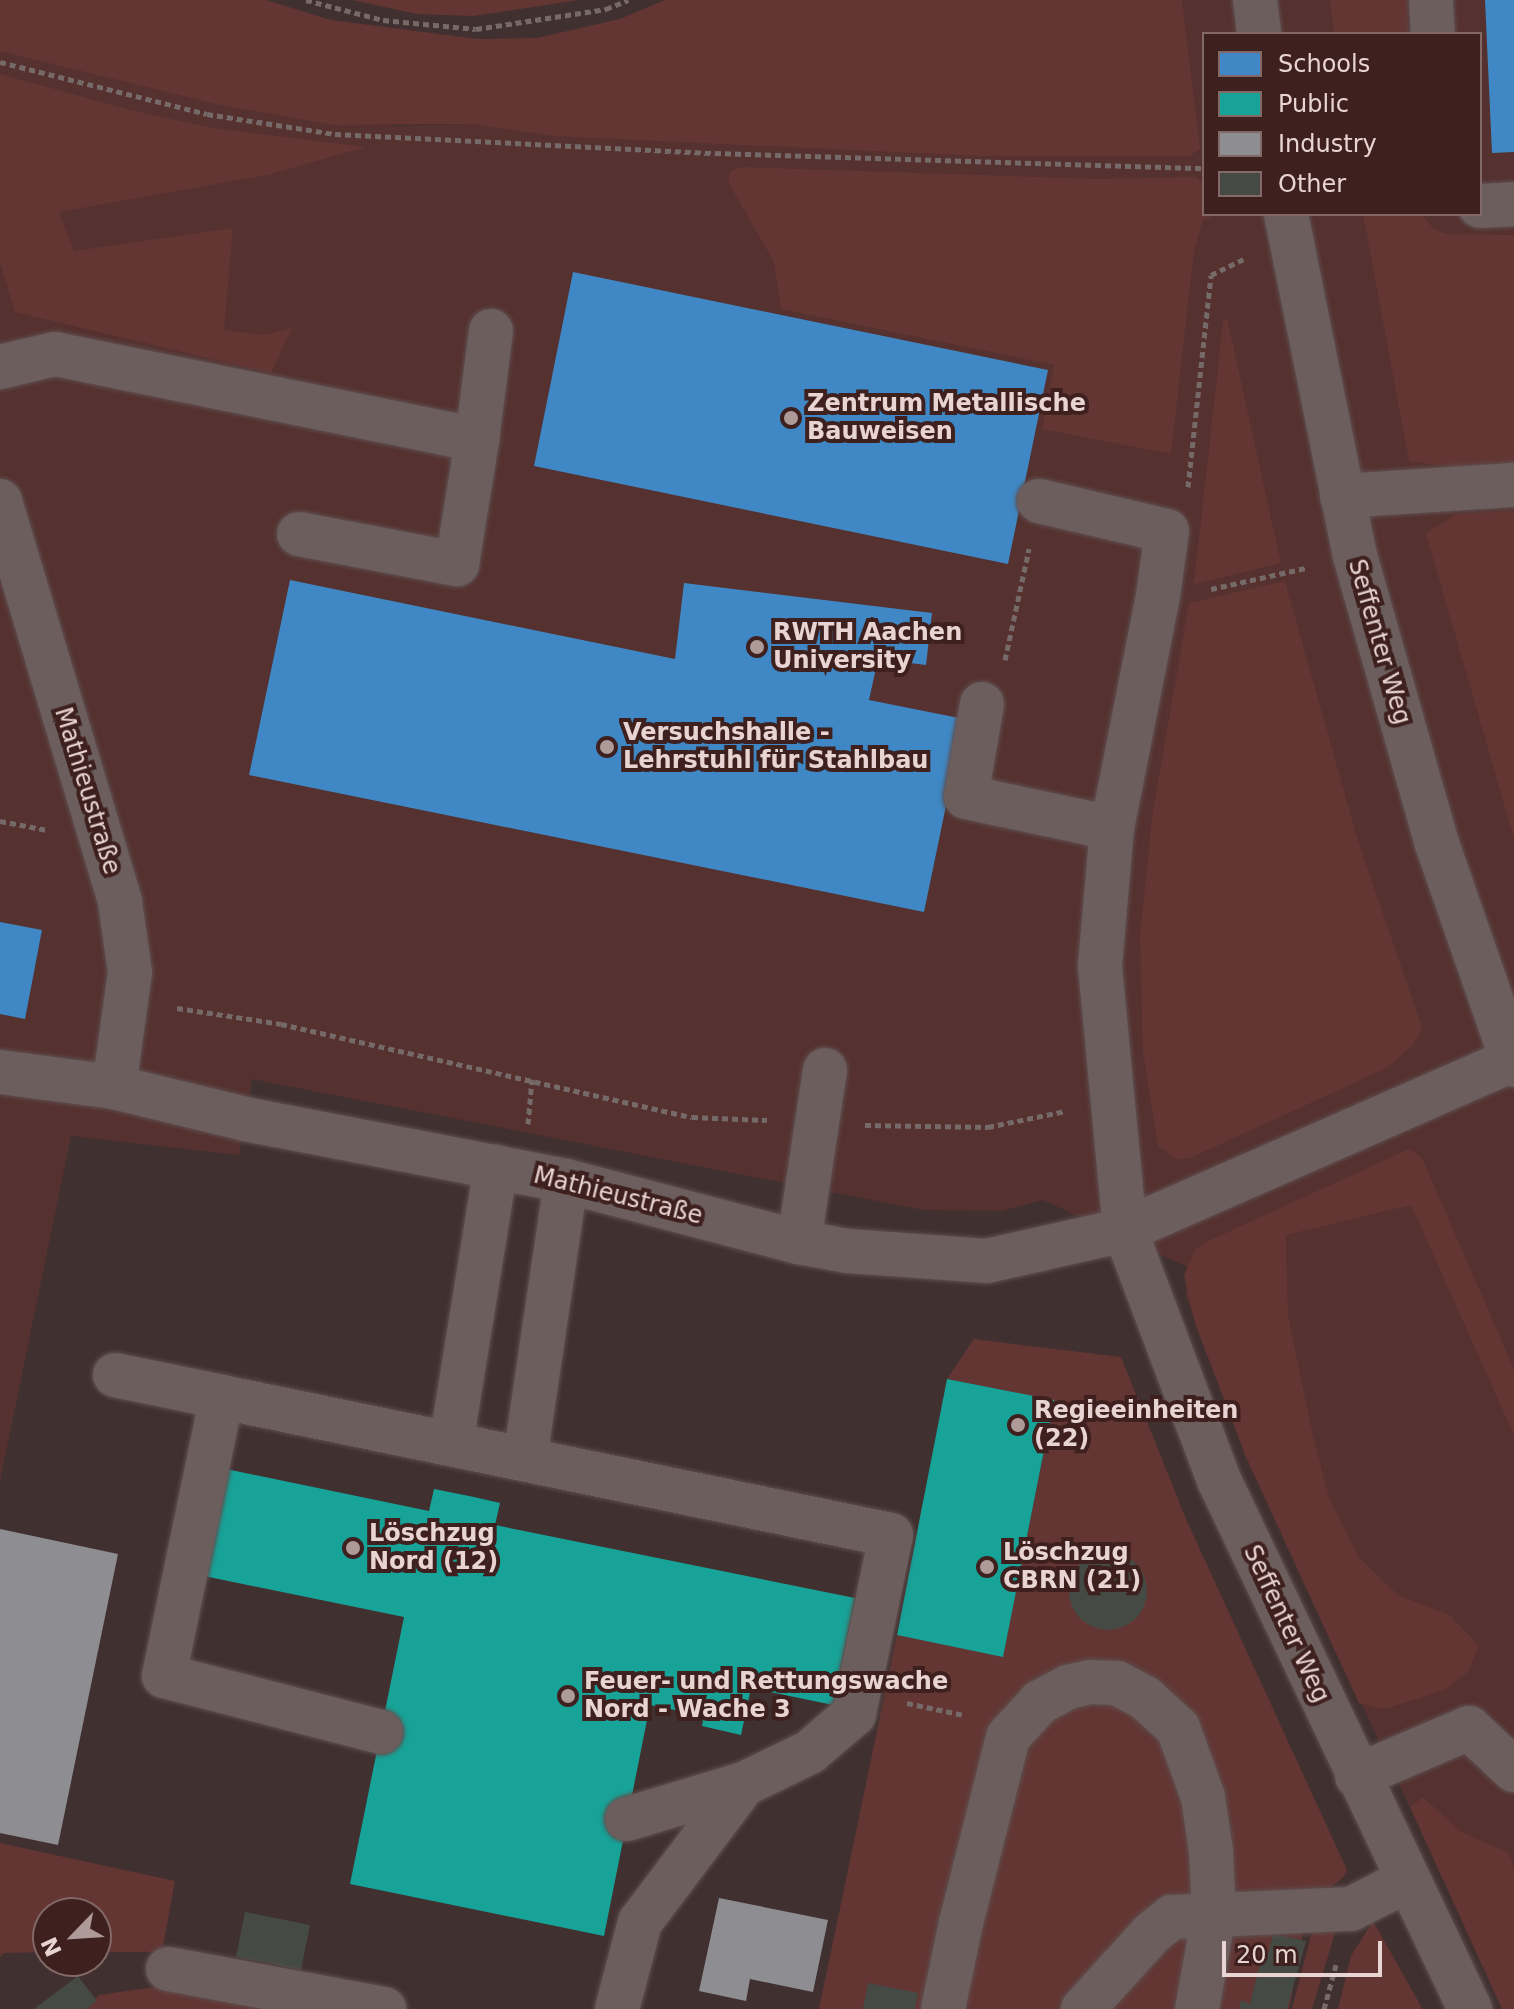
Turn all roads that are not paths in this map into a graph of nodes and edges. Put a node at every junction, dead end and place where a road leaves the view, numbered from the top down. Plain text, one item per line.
1 (1255, 0) edge
2 (1431, 0) edge
3 (1259, 32) edge
4 (1433, 32) edge
5 (1514, 204) edge
6 (1482, 206) edge
7 (1288, 225) edge
8 (491, 331) dead end
9 (0, 367) edge
10 (477, 440) junction
11 (1514, 485) edge
12 (1342, 496) junction
13 (0, 501) edge
14 (1039, 501) road end
15 (299, 534) dead end
16 (982, 704) road end
17 (1112, 828) junction
18 (1513, 1062) edge
19 (825, 1070) dead end
20 (0, 1074) edge
21 (114, 1087) junction
22 (496, 1167) junction
23 (566, 1181) junction
24 (1125, 1230) junction
25 (799, 1242) junction
26 (115, 1375) dead end
27 (222, 1397) junction
28 (451, 1444) junction
29 (525, 1459) junction
30 (381, 1732) dead end
31 (1514, 1770) edge
32 (1357, 1776) junction
33 (744, 1784) junction
34 (627, 1819) dead end
35 (1408, 1880) junction
36 (1214, 1914) junction
37 (168, 1969) dead end
38 (384, 2009) edge
39 (617, 2009) edge
40 (943, 2009) edge
41 (1083, 2009) edge
42 (1197, 2009) edge
43 (1470, 2009) edge

1 - 3 street
2 - 4 street
5 - 6 street
7 - 12 street, Seffenter Weg
8 - 10 street
9 - 10 street
10 - 15 street
11 - 12 street
12 - 18 street, Seffenter Weg
13 - 21 street, Mathieustraße
14 - 17 street, Seffenter Weg
16 - 17 street
17 - 24 street, Seffenter Weg
18 - 24 street, Seffenter Weg
19 - 25 street
20 - 21 street, Mathieustraße
21 - 22 street, Mathieustraße
22 - 23 street, Mathieustraße
22 - 28 street
23 - 25 street, Mathieustraße
23 - 29 street
24 - 25 street, Mathieustraße
24 - 32 street, Seffenter Weg
26 - 27 street
27 - 28 street
27 - 30 street
28 - 29 street
29 - 33 street
31 - 32 street
32 - 35 street, Seffenter Weg
33 - 34 street
33 - 39 street
35 - 36 street
35 - 43 street, Seffenter Weg
36 - 40 street
36 - 41 street
36 - 42 street
37 - 38 street

